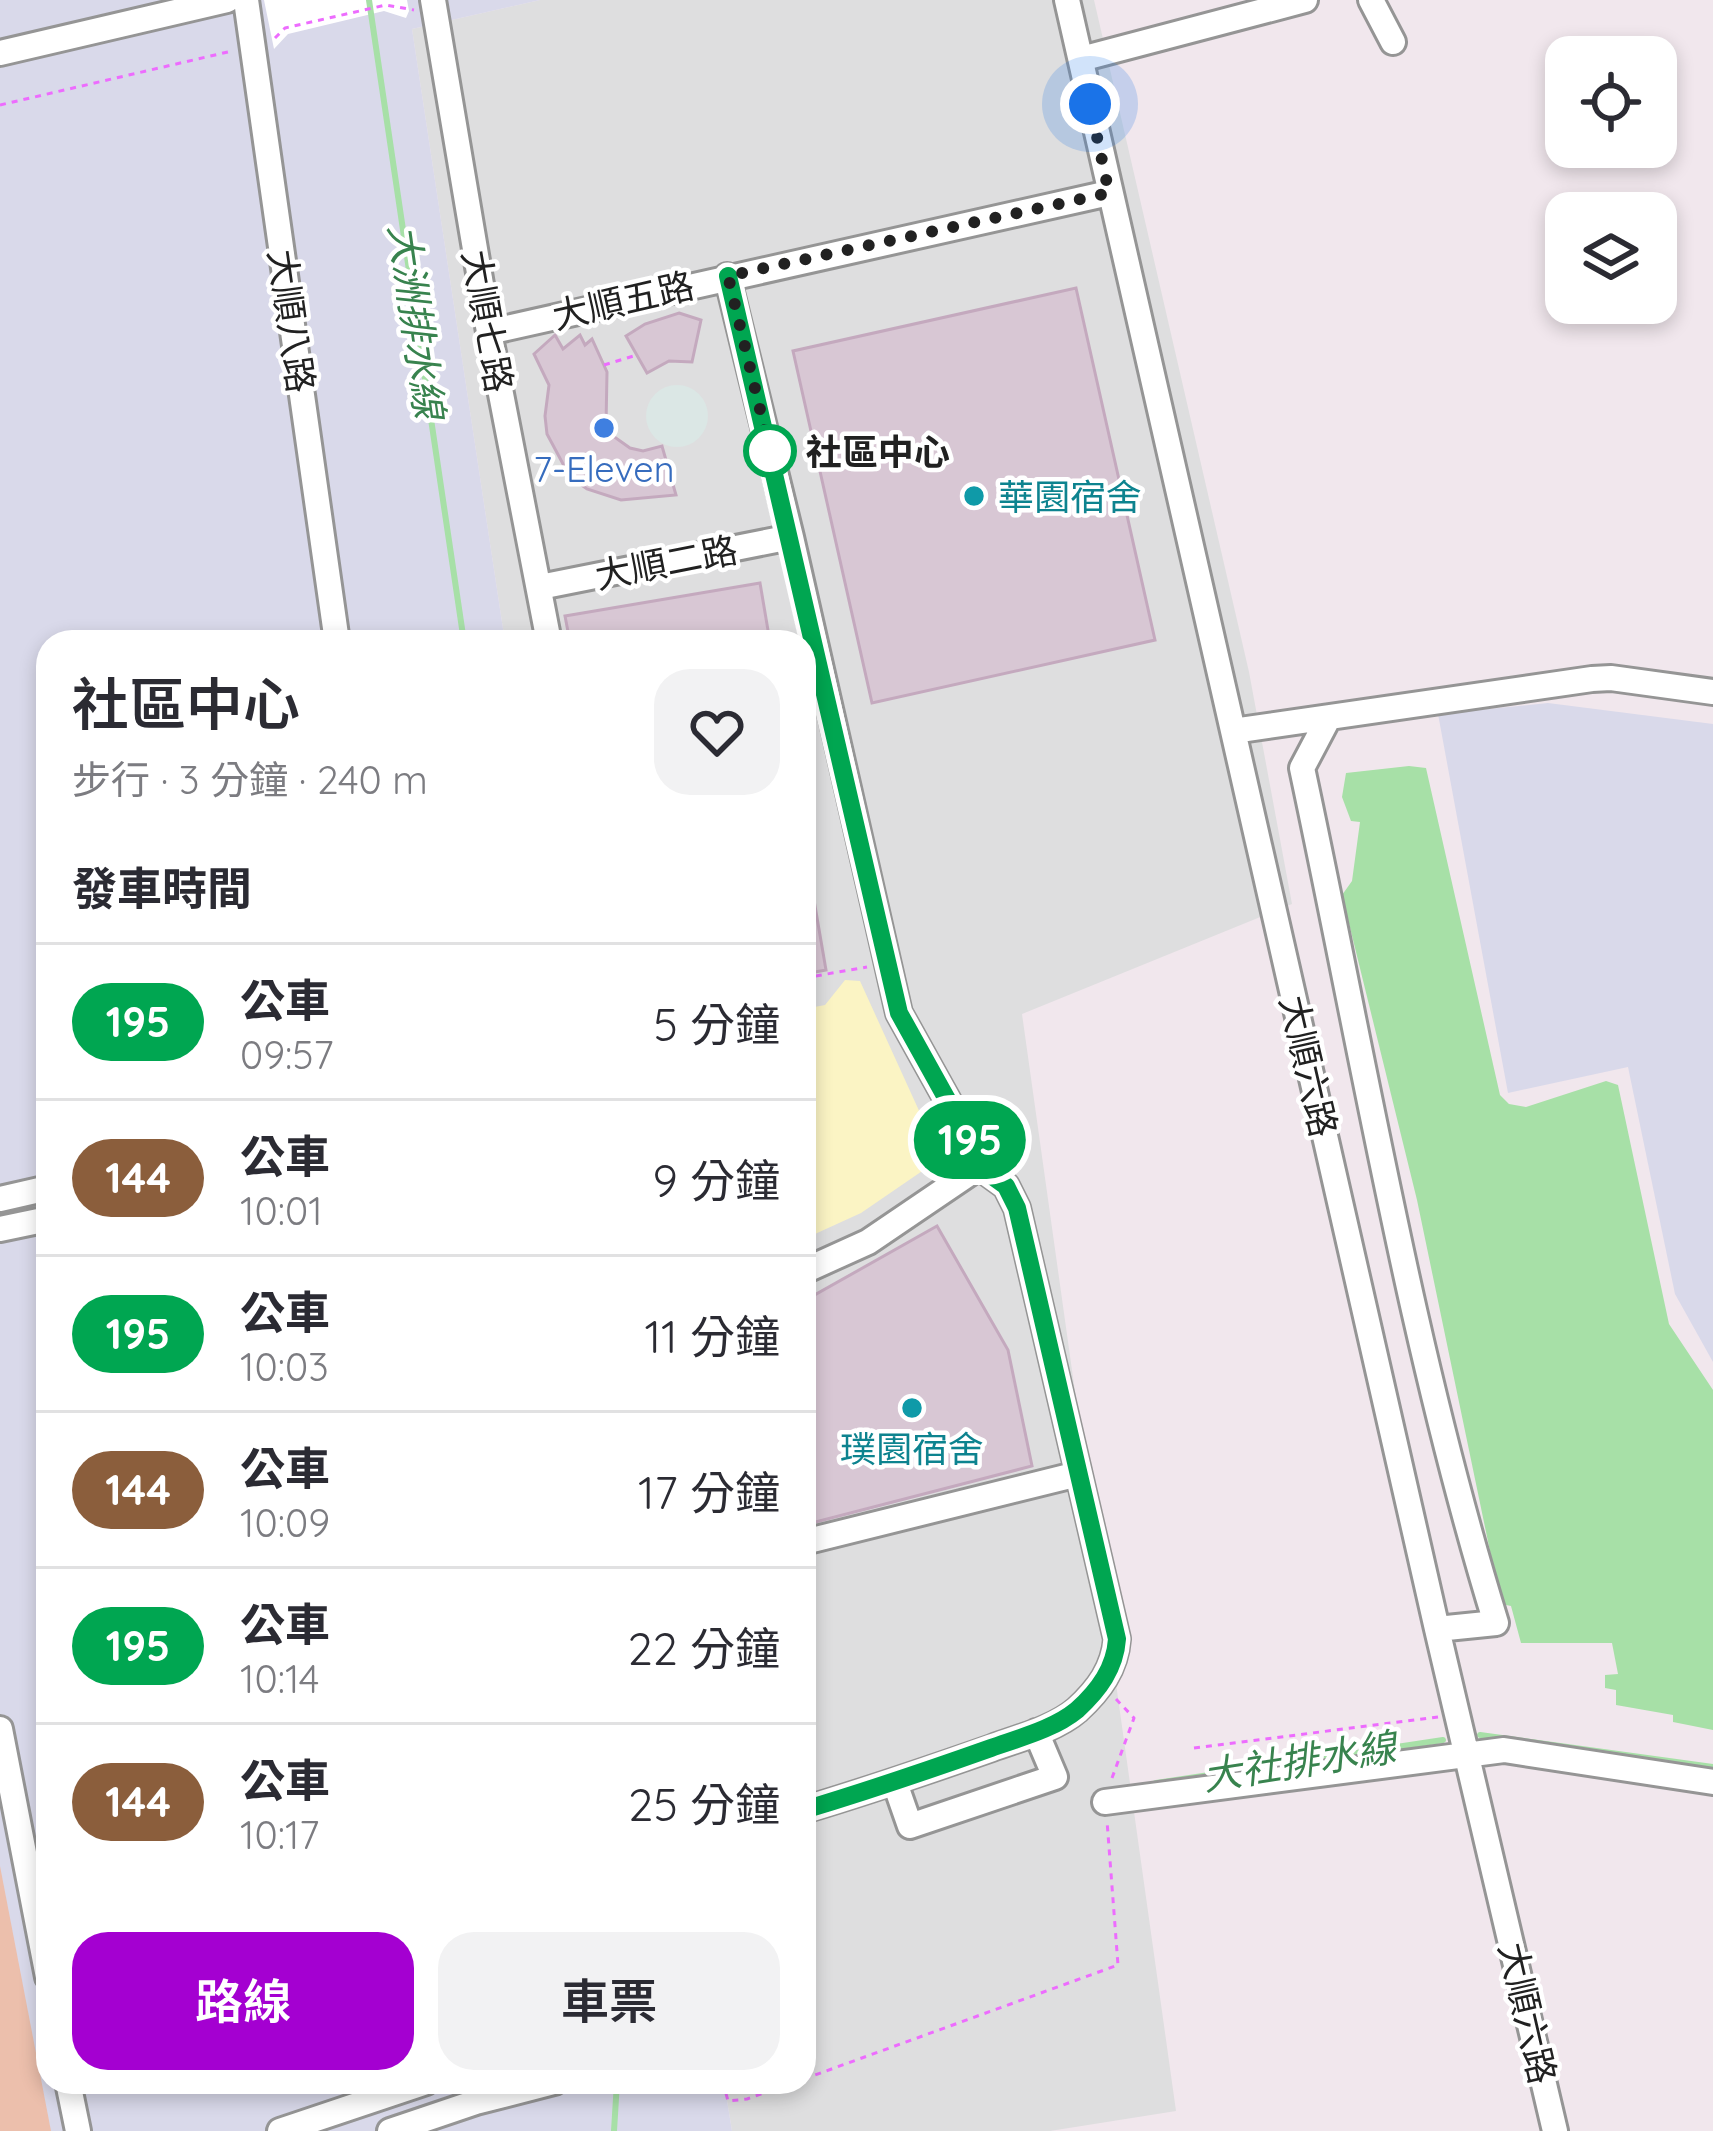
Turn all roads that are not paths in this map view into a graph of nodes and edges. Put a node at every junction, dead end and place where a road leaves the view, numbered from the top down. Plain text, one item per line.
1 (227, 0) edge
2 (246, 0) edge
3 (433, 0) edge
4 (1067, 0) edge
5 (1305, 0) edge
6 (1372, 0) edge
7 (1393, 42) dead end
8 (0, 52) edge
9 (1081, 59) junction
10 (1109, 193) junction
11 (728, 276) junction
12 (489, 332) junction
13 (791, 537) junction
14 (540, 586) junction
15 (335, 630) edge
16 (547, 630) edge
17 (812, 630) edge
18 (816, 646) edge
19 (1713, 692) edge
20 (1329, 717) junction
21 (1233, 730) junction
22 (983, 1164) junction
23 (36, 1190) edge
24 (0, 1198) edge
25 (36, 1222) edge
26 (0, 1229) edge
27 (816, 1266) edge
28 (1078, 1474) junction
29 (816, 1539) edge
30 (1436, 1629) junction
31 (0, 1729) edge
32 (1036, 1732) junction
33 (1467, 1754) junction
34 (1713, 1782) edge
35 (895, 1783) junction
36 (1105, 1802) road end
37 (816, 1806) edge
38 (36, 1915) edge
39 (70, 2094) edge
40 (390, 2094) edge
41 (467, 2094) edge
42 (78, 2131) edge
43 (280, 2131) edge
44 (390, 2131) edge
45 (1555, 2131) edge

1 - 8 street
2 - 15 street, 大順八路
3 - 12 street, 大順七路
4 - 9 street, 大順六路
5 - 9 street
6 - 7 street
9 - 10 street, 大順六路
10 - 11 street, 大順五路
10 - 21 street, 大順六路
11 - 12 street, 大順五路
11 - 13 street
12 - 14 street, 大順七路
13 - 14 street, 大順二路
13 - 17 street
14 - 16 street, 大順七路
18 - 22 street
19 - 20 street
20 - 21 street
20 - 30 street
21 - 30 street, 大順六路
22 - 27 street
22 - 28 street
23 - 24 street
25 - 26 street
28 - 29 street
28 - 32 street
30 - 33 street, 大順六路
31 - 38 street
32 - 35 street
32 - 35 street
33 - 34 street
33 - 36 street
33 - 45 street, 大順六路
35 - 37 street
39 - 42 street
40 - 43 street
41 - 44 street

